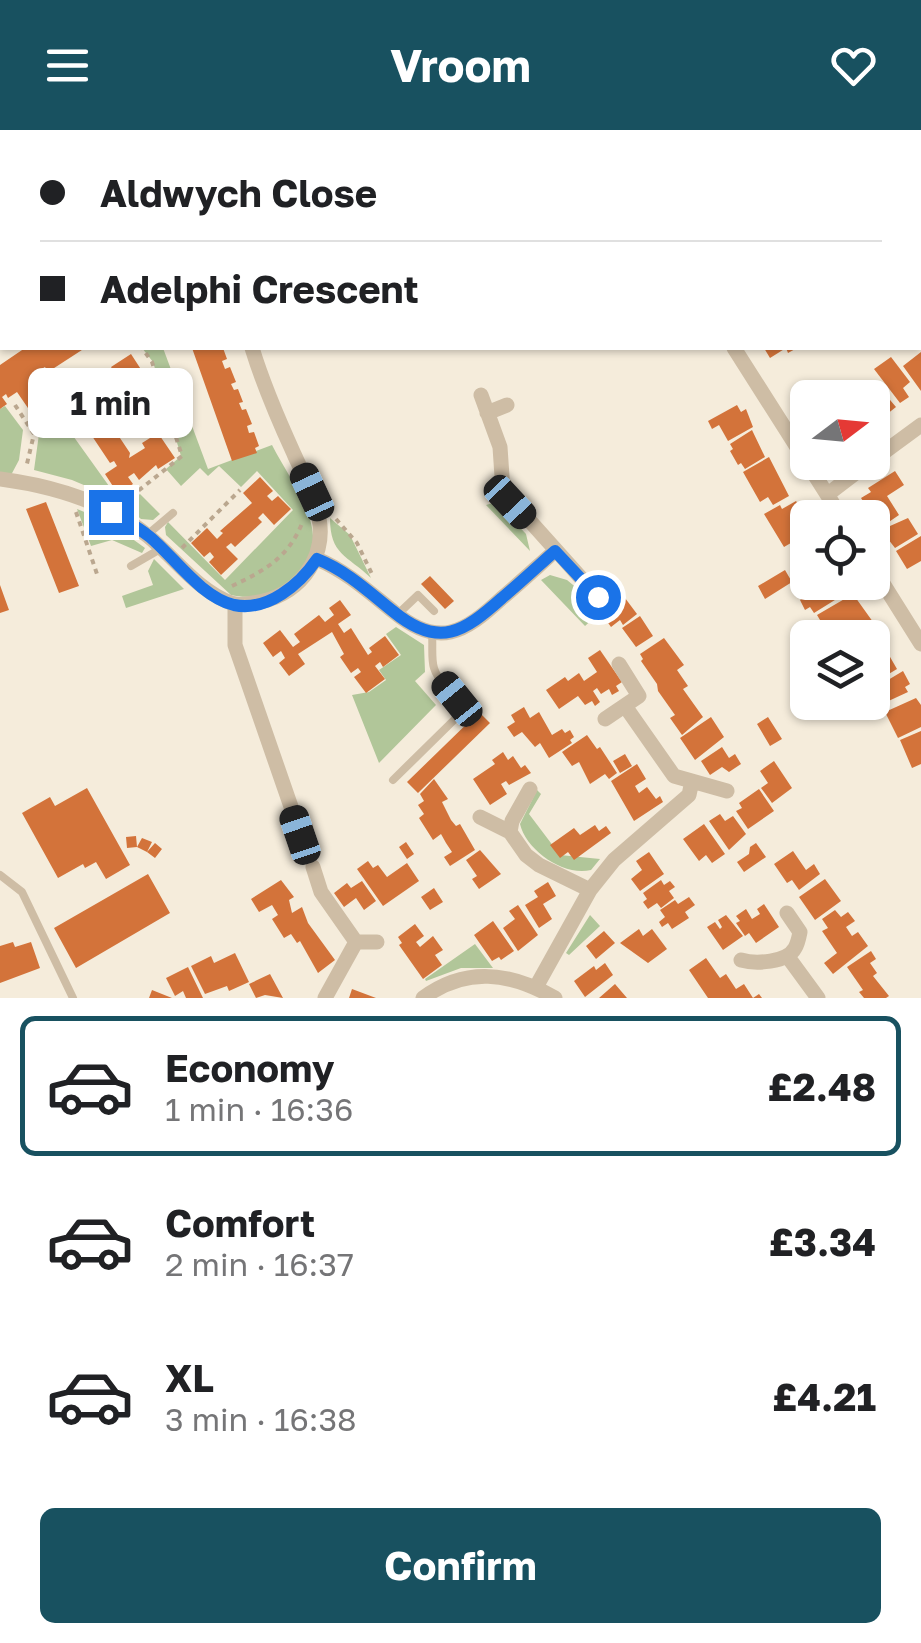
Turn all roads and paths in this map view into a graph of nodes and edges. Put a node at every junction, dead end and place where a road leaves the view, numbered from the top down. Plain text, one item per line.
1 (143, 350) edge
2 (253, 350) edge
3 (735, 350) edge
4 (481, 396) dead end
5 (15, 405) dead end
6 (507, 405) dead end
7 (487, 413) junction
8 (921, 425) edge
9 (890, 448) edge
10 (0, 479) edge
11 (847, 480) edge
12 (22, 482) junction
13 (240, 490) dead end
14 (312, 492) junction
15 (69, 494) junction
16 (828, 494) junction
17 (832, 500) edge
18 (111, 512) junction
19 (318, 512) junction
20 (173, 513) dead end
21 (147, 534) junction
22 (555, 551) junction
23 (167, 553) junction
24 (317, 559) junction
25 (131, 566) dead end
26 (98, 574) dead end
27 (208, 591) junction
28 (890, 595) edge
29 (598, 597) dead end
30 (381, 602) junction
31 (234, 605) junction
32 (434, 611) dead end
33 (397, 615) junction
34 (432, 634) junction
35 (921, 644) edge
36 (619, 664) dead end
37 (624, 706) junction
38 (605, 719) dead end
39 (393, 780) dead end
40 (692, 781) junction
41 (530, 789) dead end
42 (727, 790) dead end
43 (480, 817) dead end
44 (510, 832) junction
45 (307, 839) dead end
46 (313, 867) dead end
47 (0, 875) edge
48 (590, 890) junction
49 (787, 913) dead end
50 (356, 942) junction
51 (376, 942) dead end
52 (788, 957) junction
53 (741, 960) dead end
54 (536, 987) junction
55 (73, 998) edge
56 (325, 998) edge
57 (424, 998) edge
58 (554, 998) edge
59 (818, 998) edge

1 - 18 path
2 - 14 street
3 - 16 street
4 - 7 street
5 - 12 path
6 - 7 street
7 - 22 street
8 - 9 street
10 - 12 street
11 - 16 street
12 - 15 street
13 - 23 path
14 - 19 street
14 - 27 path
15 - 18 street
15 - 26 path
16 - 17 street
18 - 21 street
19 - 24 street
19 - 30 path
20 - 21 lane
21 - 23 street
22 - 29 street
22 - 34 street
23 - 25 lane
23 - 27 street
24 - 30 street
24 - 31 street
27 - 31 street
28 - 35 street
30 - 33 street
31 - 45 street
32 - 33 lane
33 - 34 street
34 - 39 lane
36 - 37 street
37 - 38 street
37 - 40 street
40 - 42 street
40 - 48 street
41 - 44 street
43 - 44 street
44 - 48 street
46 - 50 street
47 - 55 lane
48 - 54 street
49 - 52 street
50 - 51 street
50 - 56 street
52 - 53 street
52 - 59 street
54 - 57 street
54 - 58 street

